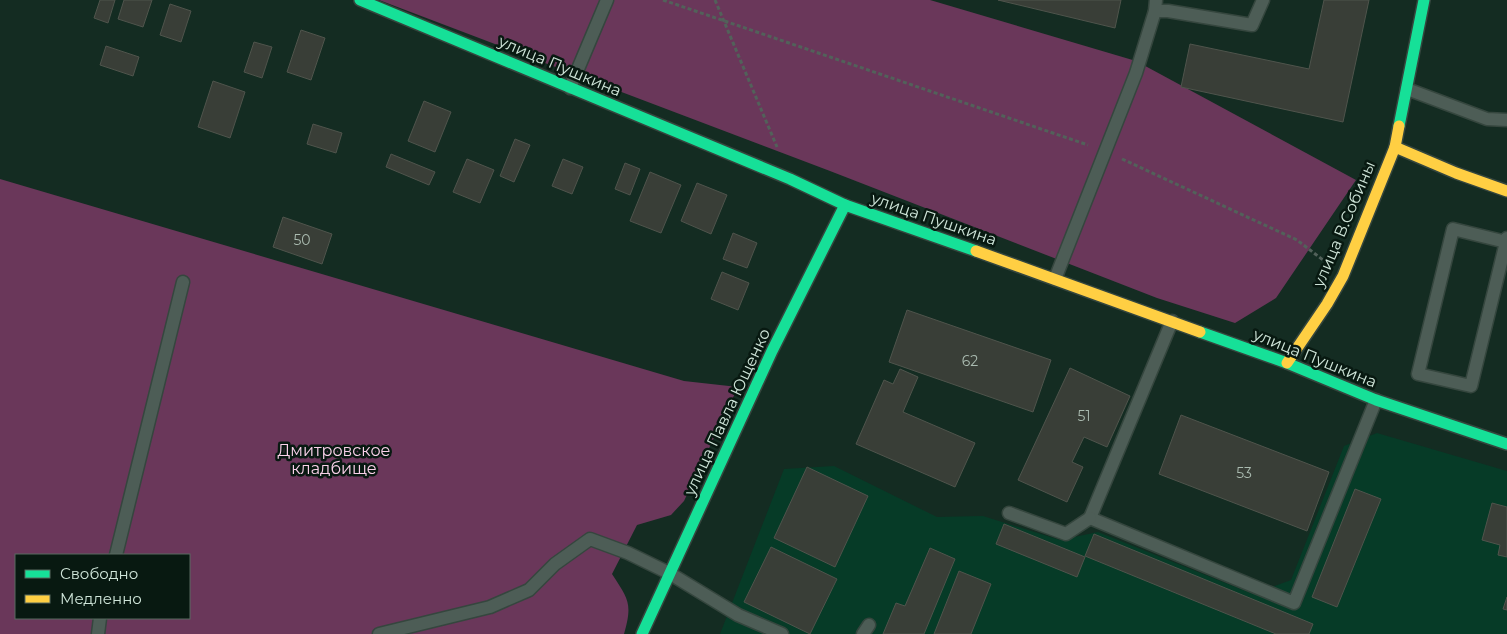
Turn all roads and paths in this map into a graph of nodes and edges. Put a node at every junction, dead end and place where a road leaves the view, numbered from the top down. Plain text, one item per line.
1 (360, 0) edge
2 (607, 0) edge
3 (663, 0) edge
4 (715, 0) edge
5 (1262, 0) edge
6 (1424, 0) edge
7 (1155, 6) edge
8 (723, 20) junction
9 (570, 88) junction
10 (1407, 88) junction
11 (1507, 120) edge
12 (1395, 147) junction
13 (1105, 151) junction
14 (790, 179) junction
15 (1507, 191) edge
16 (845, 205) junction
17 (1507, 240) edge
18 (1344, 276) junction
19 (1055, 278) junction
20 (183, 282) dead end
21 (1172, 321) junction
22 (1287, 363) junction
23 (1376, 400) junction
24 (1507, 444) edge
25 (1009, 512) dead end
26 (1090, 518) junction
27 (116, 554) edge
28 (669, 573) junction
29 (100, 619) edge
30 (98, 634) edge
31 (379, 634) edge
32 (642, 634) edge
33 (782, 634) edge

1 - 9 street, улица Пушкина
2 - 9 lane
3 - 8 path
4 - 8 path
5 - 7 lane
6 - 10 street, улица В.Собины
7 - 13 lane
8 - 13 path
8 - 14 path
9 - 14 street, улица Пушкина
10 - 11 lane
10 - 12 street, улица В.Собины
12 - 15 street
12 - 18 street, улица В.Собины
13 - 18 path
13 - 19 lane
14 - 16 street, улица Пушкина
16 - 19 street, улица Пушкина
16 - 28 street, улица Павла Ющенко
17 - 17 lane
18 - 22 street, улица В.Собины
19 - 21 street, улица Пушкина
20 - 27 lane
21 - 22 street, улица Пушкина
21 - 26 lane
22 - 23 street, улица Пушкина
23 - 24 street, улица Пушкина
23 - 26 lane
25 - 26 lane
28 - 31 lane
28 - 32 street, улица Павла Ющенко
28 - 33 lane
29 - 30 lane

